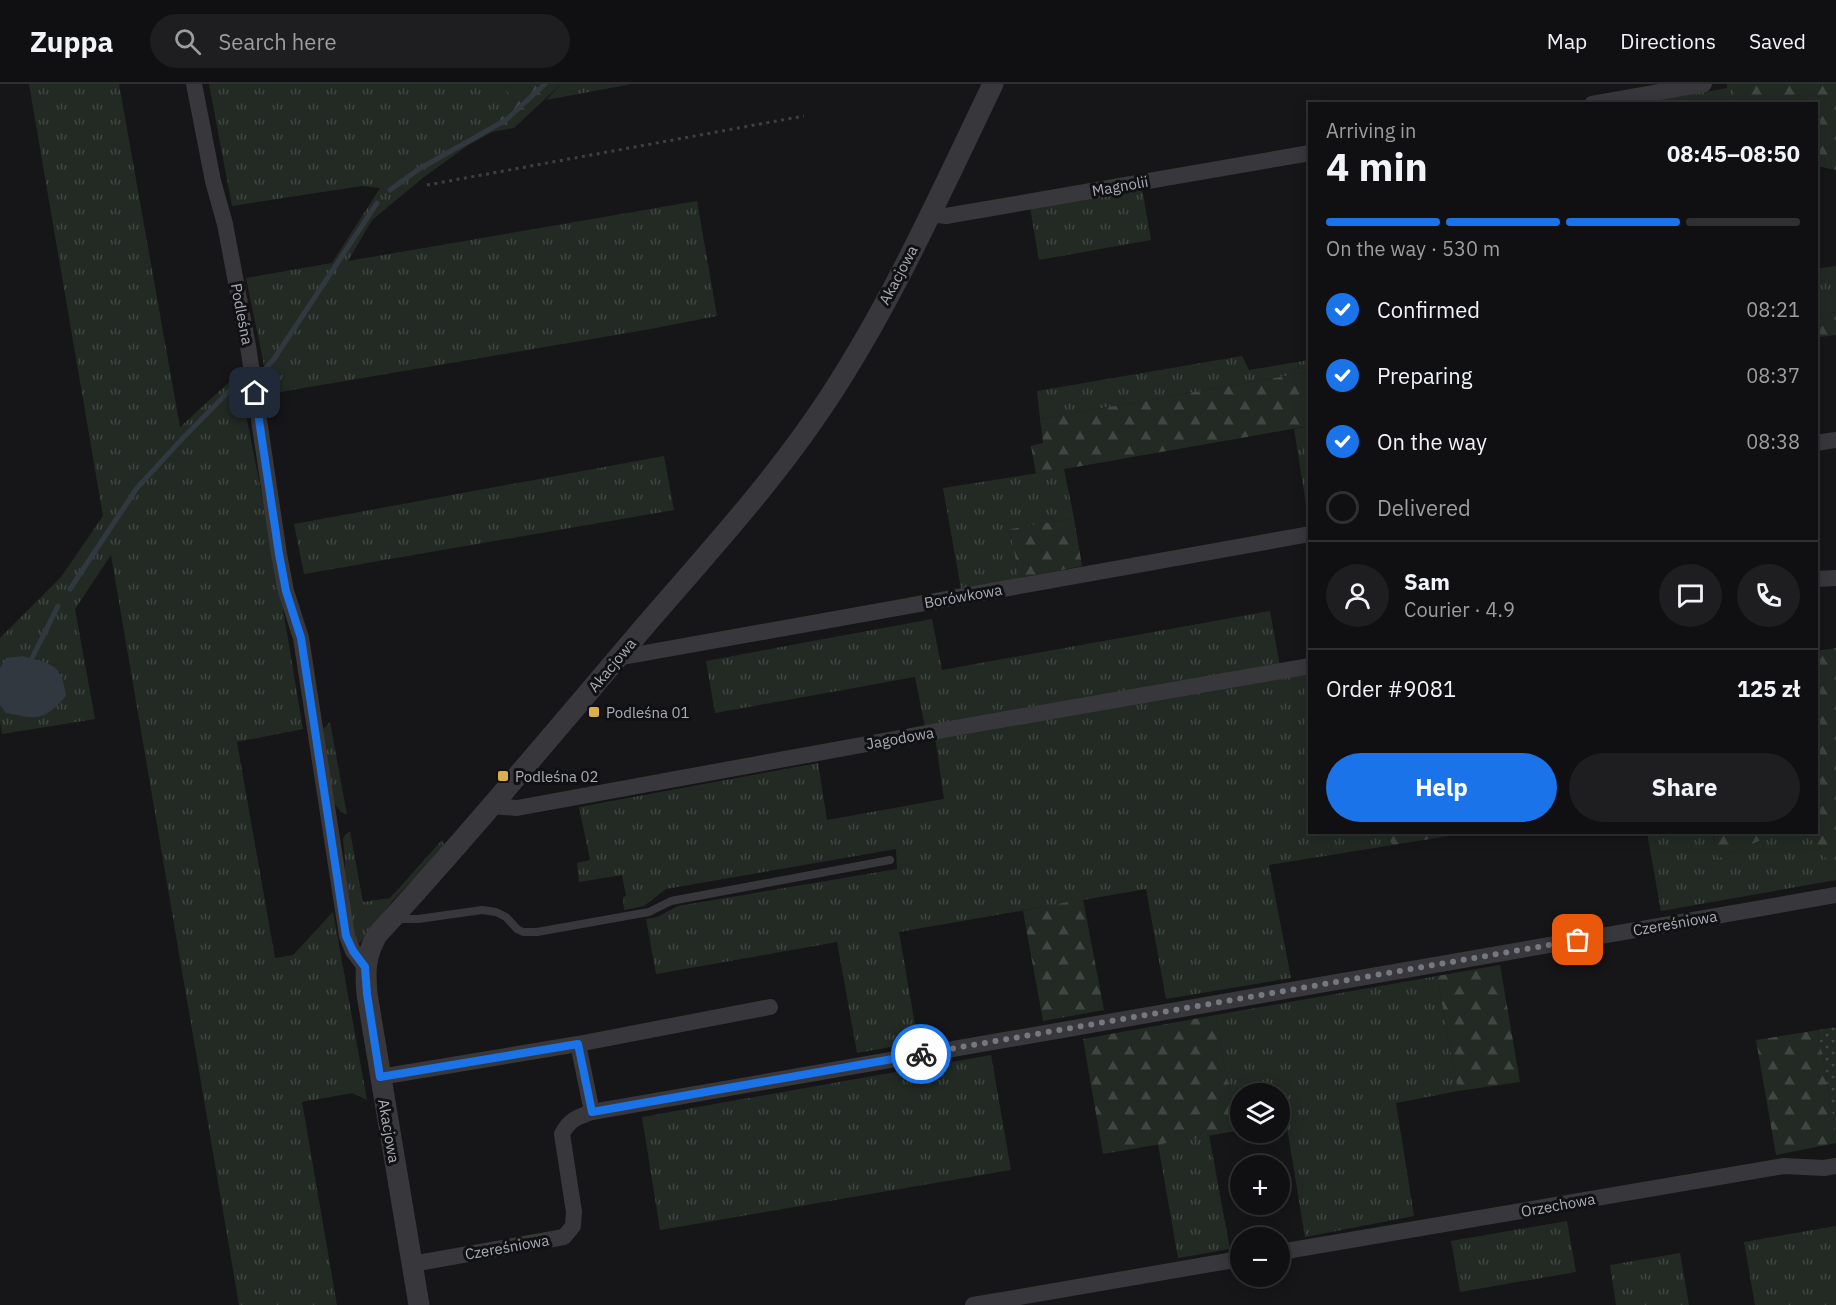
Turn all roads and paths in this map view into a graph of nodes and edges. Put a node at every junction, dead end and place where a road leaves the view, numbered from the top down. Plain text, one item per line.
1 (195, 84) edge
2 (993, 84) edge
3 (1704, 84) edge
4 (1603, 102) edge
5 (804, 117) dead end
6 (1308, 153) edge
7 (427, 185) dead end
8 (930, 214) junction
9 (1836, 440) edge
10 (1818, 443) edge
11 (1308, 534) edge
12 (1836, 578) edge
13 (1818, 579) edge
14 (617, 658) junction
15 (1308, 666) edge
16 (490, 806) junction
17 (890, 860) dead end
18 (1836, 895) edge
19 (392, 919) junction
20 (365, 967) junction
21 (770, 1007) dead end
22 (578, 1044) junction
23 (380, 1077) junction
24 (592, 1112) junction
25 (1836, 1166) edge
26 (1290, 1250) edge
27 (1230, 1261) edge
28 (412, 1264) junction
29 (419, 1305) edge
30 (973, 1305) edge

1 - 20 street, Podleśna
2 - 8 street, Akacjowa
3 - 4 street
5 - 7 path
6 - 8 street, Magnolii
8 - 14 street, Akacjowa
9 - 10 street
11 - 14 street, Borówkowa
12 - 13 street
14 - 16 street, Akacjowa
15 - 16 street, Jagodowa
16 - 19 street, Akacjowa
17 - 19 lane
18 - 24 street, Czereśniowa
19 - 20 street, Akacjowa
20 - 23 street, Akacjowa
21 - 22 street
22 - 23 street
22 - 24 street
23 - 28 street, Akacjowa
24 - 28 street, Czereśniowa
25 - 26 street, Orzechowa
27 - 30 street
28 - 29 street, Akacjowa

